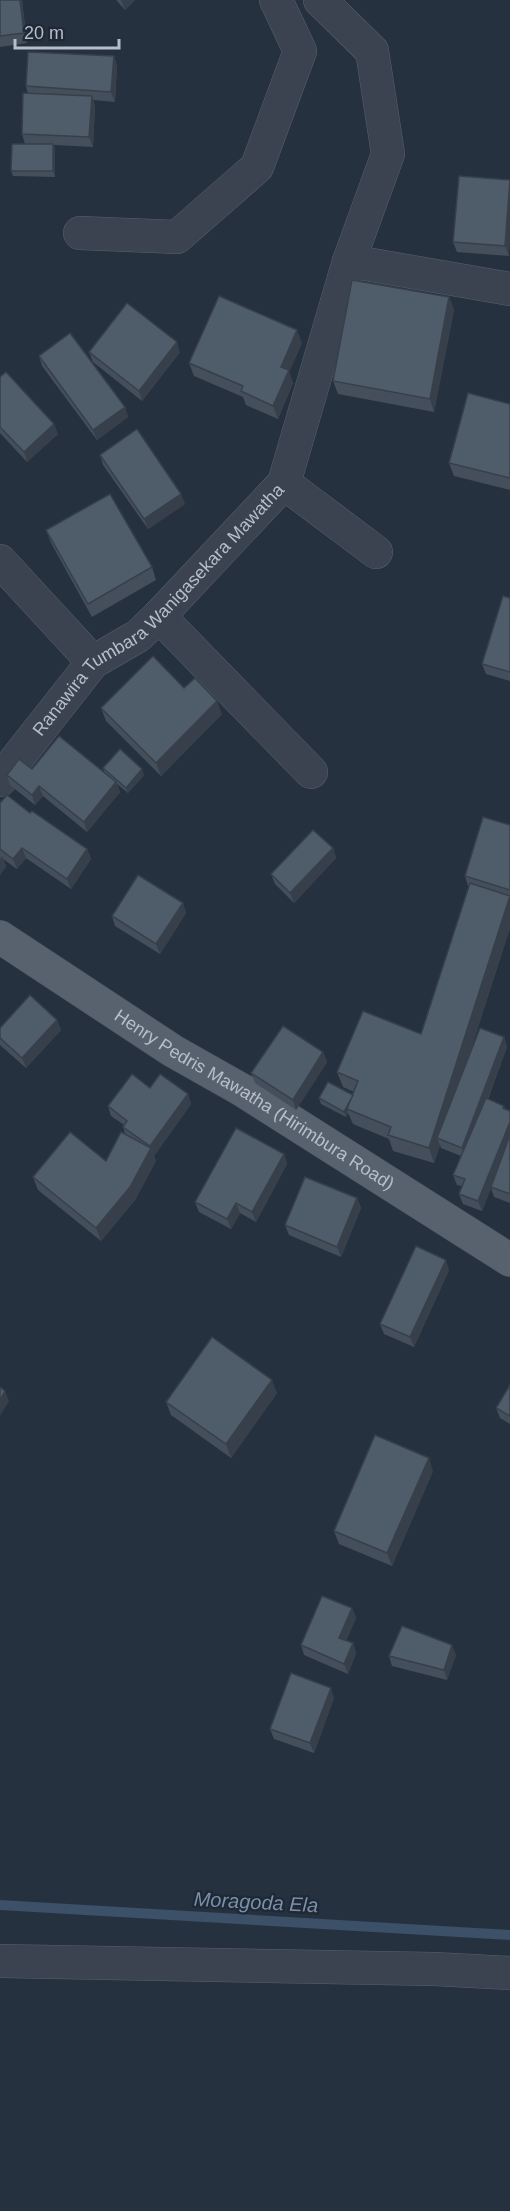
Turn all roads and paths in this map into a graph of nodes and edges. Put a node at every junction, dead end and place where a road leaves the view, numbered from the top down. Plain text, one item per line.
1 (276, 0) edge
2 (320, 0) edge
3 (80, 233) dead end
4 (349, 261) junction
5 (510, 290) edge
6 (285, 483) junction
7 (376, 552) dead end
8 (0, 561) edge
9 (159, 616) junction
10 (93, 662) junction
11 (311, 772) dead end
12 (0, 780) edge
13 (0, 937) edge
14 (510, 1260) edge
15 (0, 1961) edge
16 (510, 1973) edge

1 - 3 street
2 - 4 street, Ranawira Tumbara Wanigasekara Mawatha
4 - 5 street
4 - 6 street, Ranawira Tumbara Wanigasekara Mawatha
6 - 7 street
6 - 9 street, Ranawira Tumbara Wanigasekara Mawatha
8 - 10 street
9 - 10 street, Ranawira Tumbara Wanigasekara Mawatha
9 - 11 street
10 - 12 street, Ranawira Tumbara Wanigasekara Mawatha
13 - 14 main road, Henry Pedris Mawatha (Hirimbura Road)
15 - 16 street

